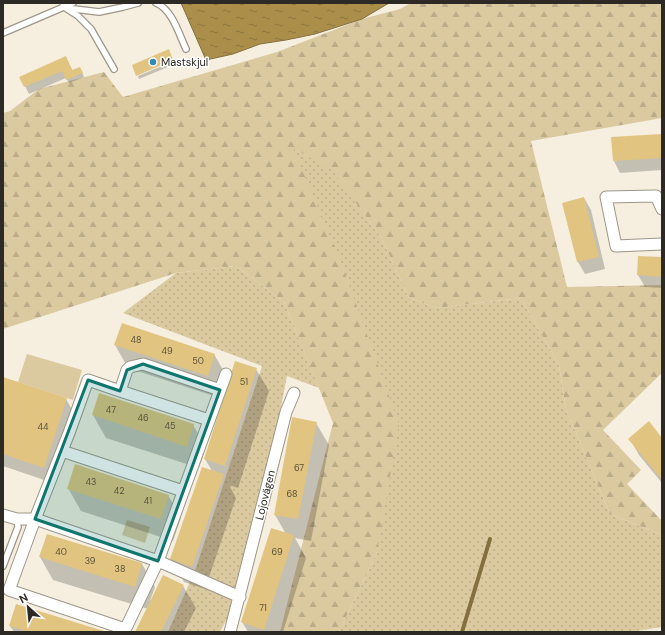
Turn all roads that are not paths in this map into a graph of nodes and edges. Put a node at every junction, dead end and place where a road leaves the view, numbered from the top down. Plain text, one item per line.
1 (73, 3) edge
2 (138, 3) edge
3 (156, 3) edge
4 (64, 5) edge
5 (3, 33) edge
6 (186, 48) dead end
7 (114, 69) dead end
8 (662, 209) edge
9 (662, 244) edge
10 (226, 374) dead end
11 (220, 390) junction
12 (120, 391) junction
13 (294, 393) dead end
14 (209, 420) junction
15 (62, 451) junction
16 (184, 491) junction
17 (3, 515) edge
18 (17, 519) junction
19 (35, 519) junction
20 (158, 561) junction
21 (3, 566) edge
22 (240, 598) junction
23 (124, 630) edge
24 (230, 632) edge

1 - 4 lane
2 - 4 lane
3 - 6 lane
4 - 5 lane
4 - 7 lane
8 - 9 street
10 - 11 street
11 - 12 street
11 - 14 street
12 - 14 street
12 - 15 street
13 - 22 street, Lojovägen
14 - 16 street
15 - 16 street
15 - 19 street
16 - 20 street
17 - 18 street
18 - 19 street
18 - 21 lane
19 - 20 street
19 - 23 street
20 - 22 street
20 - 23 street
22 - 24 street, Lojovägen

